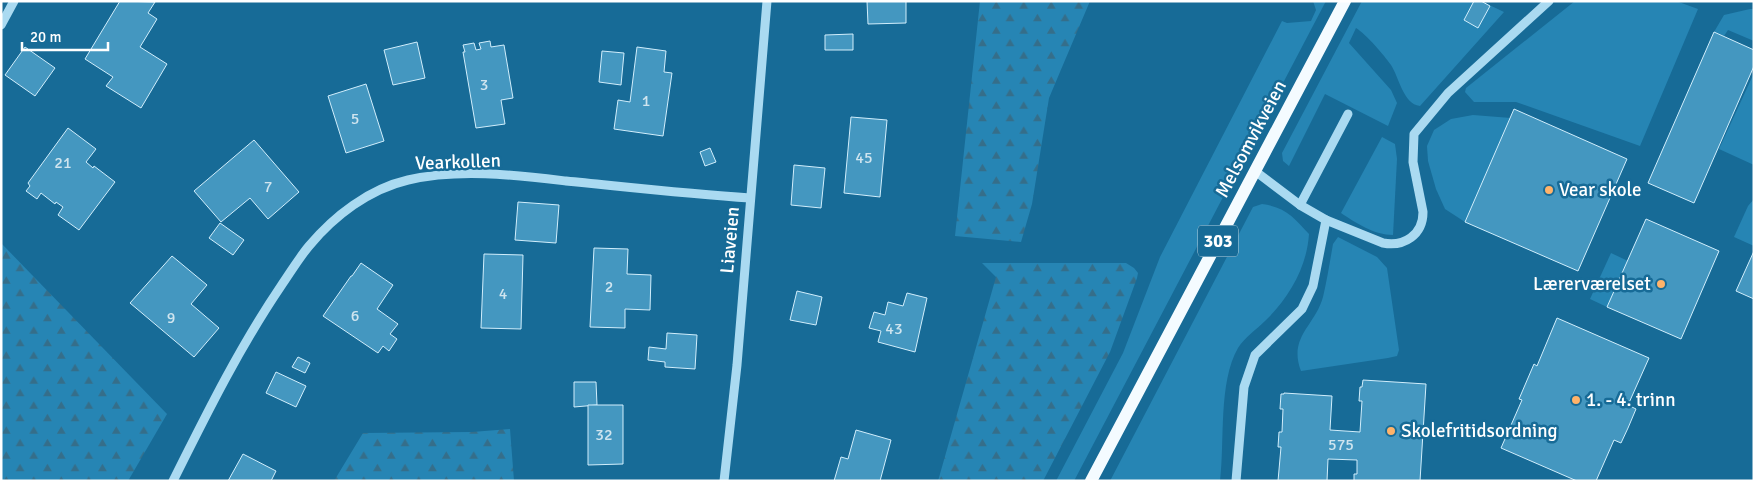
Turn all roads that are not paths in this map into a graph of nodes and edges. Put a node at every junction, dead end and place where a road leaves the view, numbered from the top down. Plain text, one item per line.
1 (14, 1) edge
2 (768, 1) edge
3 (1345, 1) edge
4 (1549, 1) edge
5 (1, 25) edge
6 (1348, 114) dead end
7 (1255, 171) junction
8 (750, 198) junction
9 (1300, 204) junction
10 (1326, 220) junction
11 (173, 481) edge
12 (724, 481) edge
13 (1091, 481) edge
14 (1236, 481) edge

1 - 5 street
2 - 8 street, Liaveien
3 - 7 main road, Melsomvikveien / 303
4 - 10 street
6 - 9 street
7 - 9 street
7 - 13 main road, Melsomvikveien / 303
8 - 11 street, Vearkollen
8 - 12 street, Liaveien
9 - 10 street
10 - 14 street

